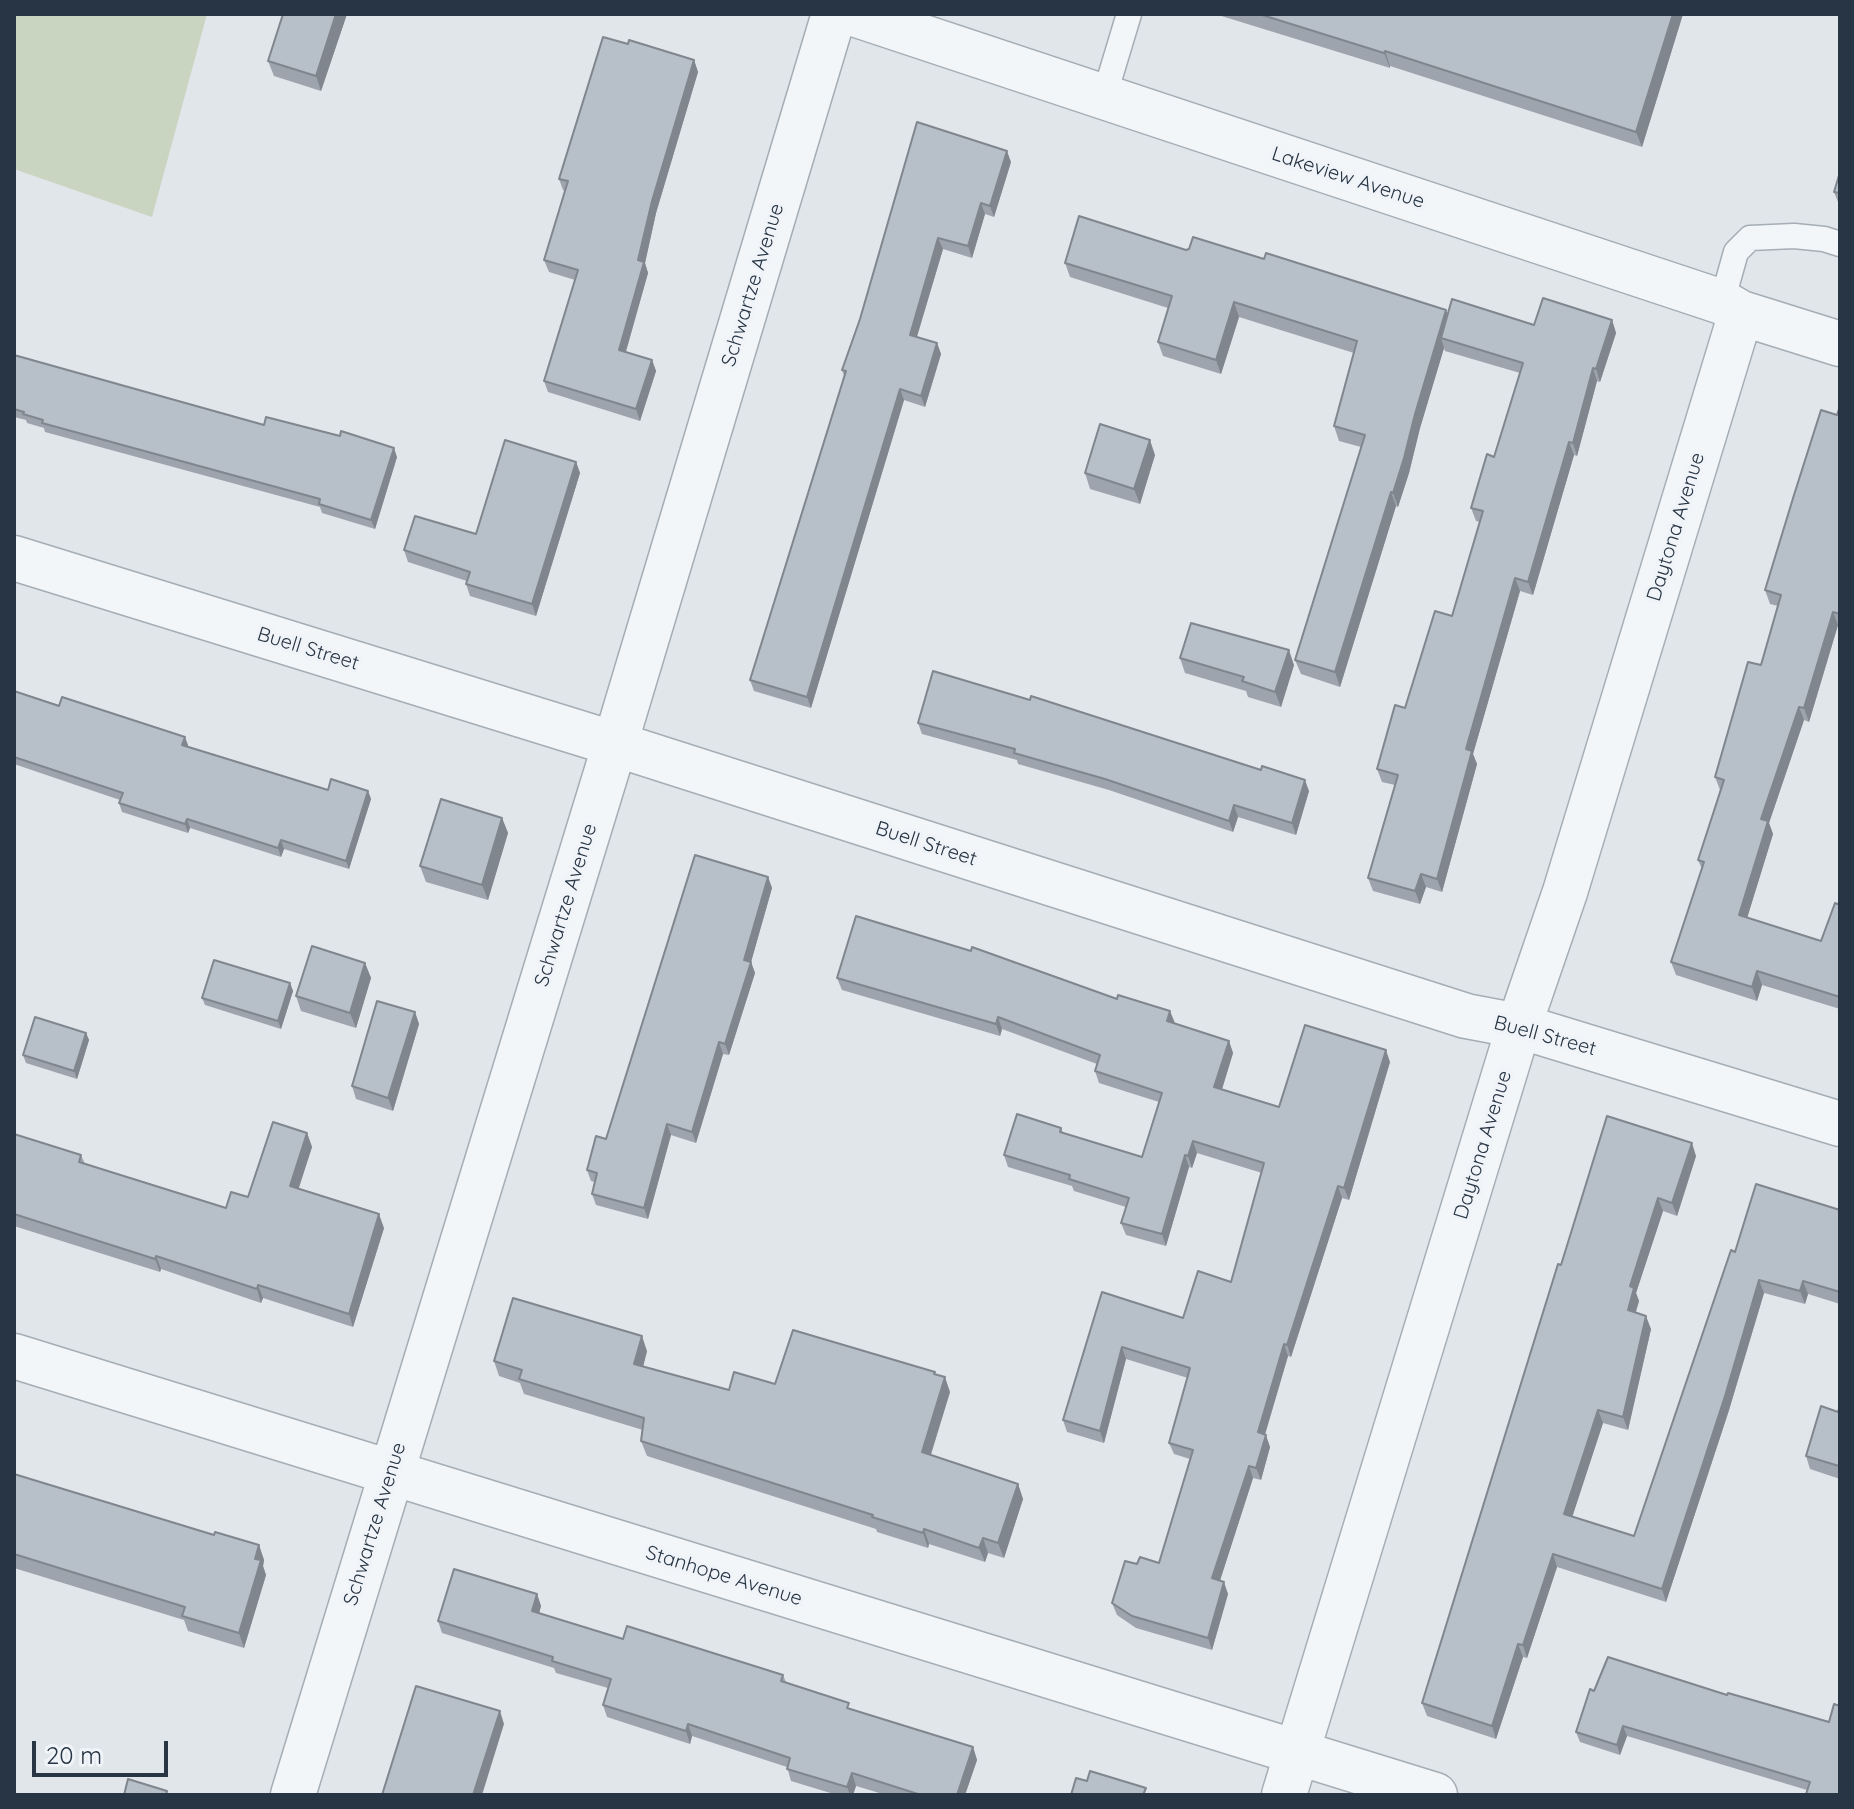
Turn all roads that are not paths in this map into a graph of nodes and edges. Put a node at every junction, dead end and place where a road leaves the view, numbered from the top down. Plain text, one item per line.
1 (834, 14) edge
2 (854, 14) edge
3 (1129, 14) edge
4 (1104, 97) junction
5 (1840, 244) edge
6 (1732, 307) junction
7 (1840, 344) edge
8 (14, 558) edge
9 (615, 744) junction
10 (1519, 1026) junction
11 (1840, 1124) edge
12 (14, 1356) edge
13 (391, 1473) junction
14 (1297, 1753) junction
15 (293, 1795) edge
16 (1284, 1795) edge
17 (1435, 1795) edge

1 - 9 street, Schwartze Avenue
2 - 4 street, Lakeview Avenue
3 - 4 lane
4 - 6 street, Lakeview Avenue
5 - 6 lane
6 - 7 street, Lakeview Avenue
6 - 10 street, Daytona Avenue
8 - 9 street, Buell Street
9 - 10 street, Buell Street
9 - 13 street, Schwartze Avenue
10 - 11 street, Buell Street
10 - 14 street, Daytona Avenue
12 - 13 street, Stanhope Avenue
13 - 14 street, Stanhope Avenue
13 - 15 street, Schwartze Avenue
14 - 16 street, Daytona Avenue
14 - 17 street, Stanhope Avenue

